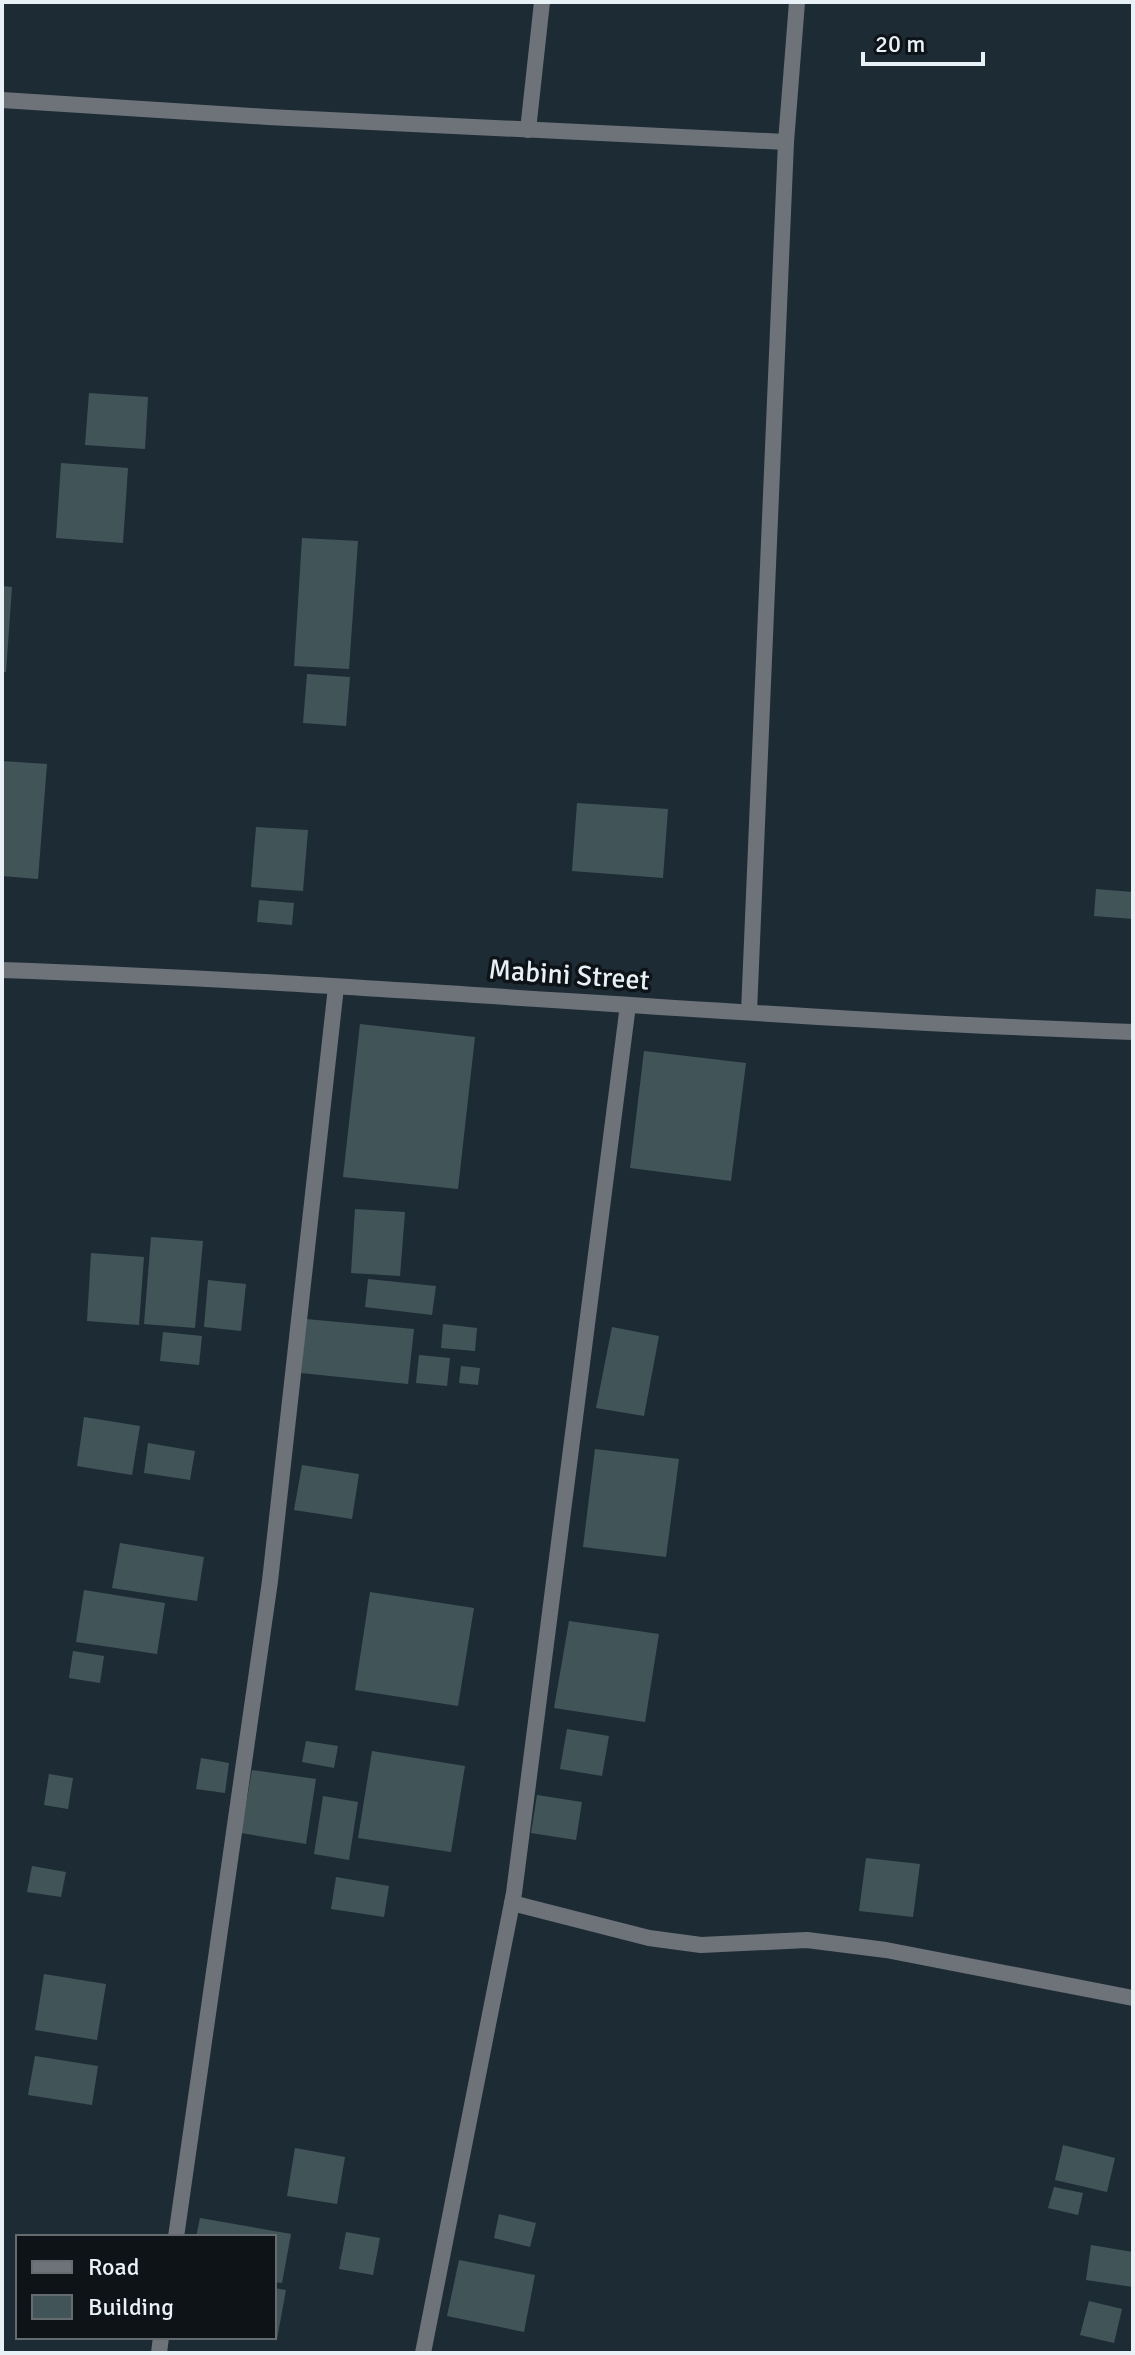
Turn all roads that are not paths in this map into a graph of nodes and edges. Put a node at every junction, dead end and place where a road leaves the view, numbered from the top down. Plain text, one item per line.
1 (542, 2) edge
2 (797, 2) edge
3 (2, 100) edge
4 (528, 130) junction
5 (786, 142) junction
6 (2, 970) edge
7 (336, 987) junction
8 (628, 1005) junction
9 (749, 1012) junction
10 (1133, 1032) edge
11 (512, 1903) junction
12 (1133, 1998) edge
13 (176, 2235) edge
14 (423, 2353) edge

1 - 4 street
2 - 5 street
3 - 4 street
4 - 5 street
5 - 9 street
6 - 7 street, Mabini Street
7 - 8 street, Mabini Street
7 - 13 street
8 - 9 street, Mabini Street
8 - 11 street
9 - 10 street, Mabini Street
11 - 12 street
11 - 14 street

